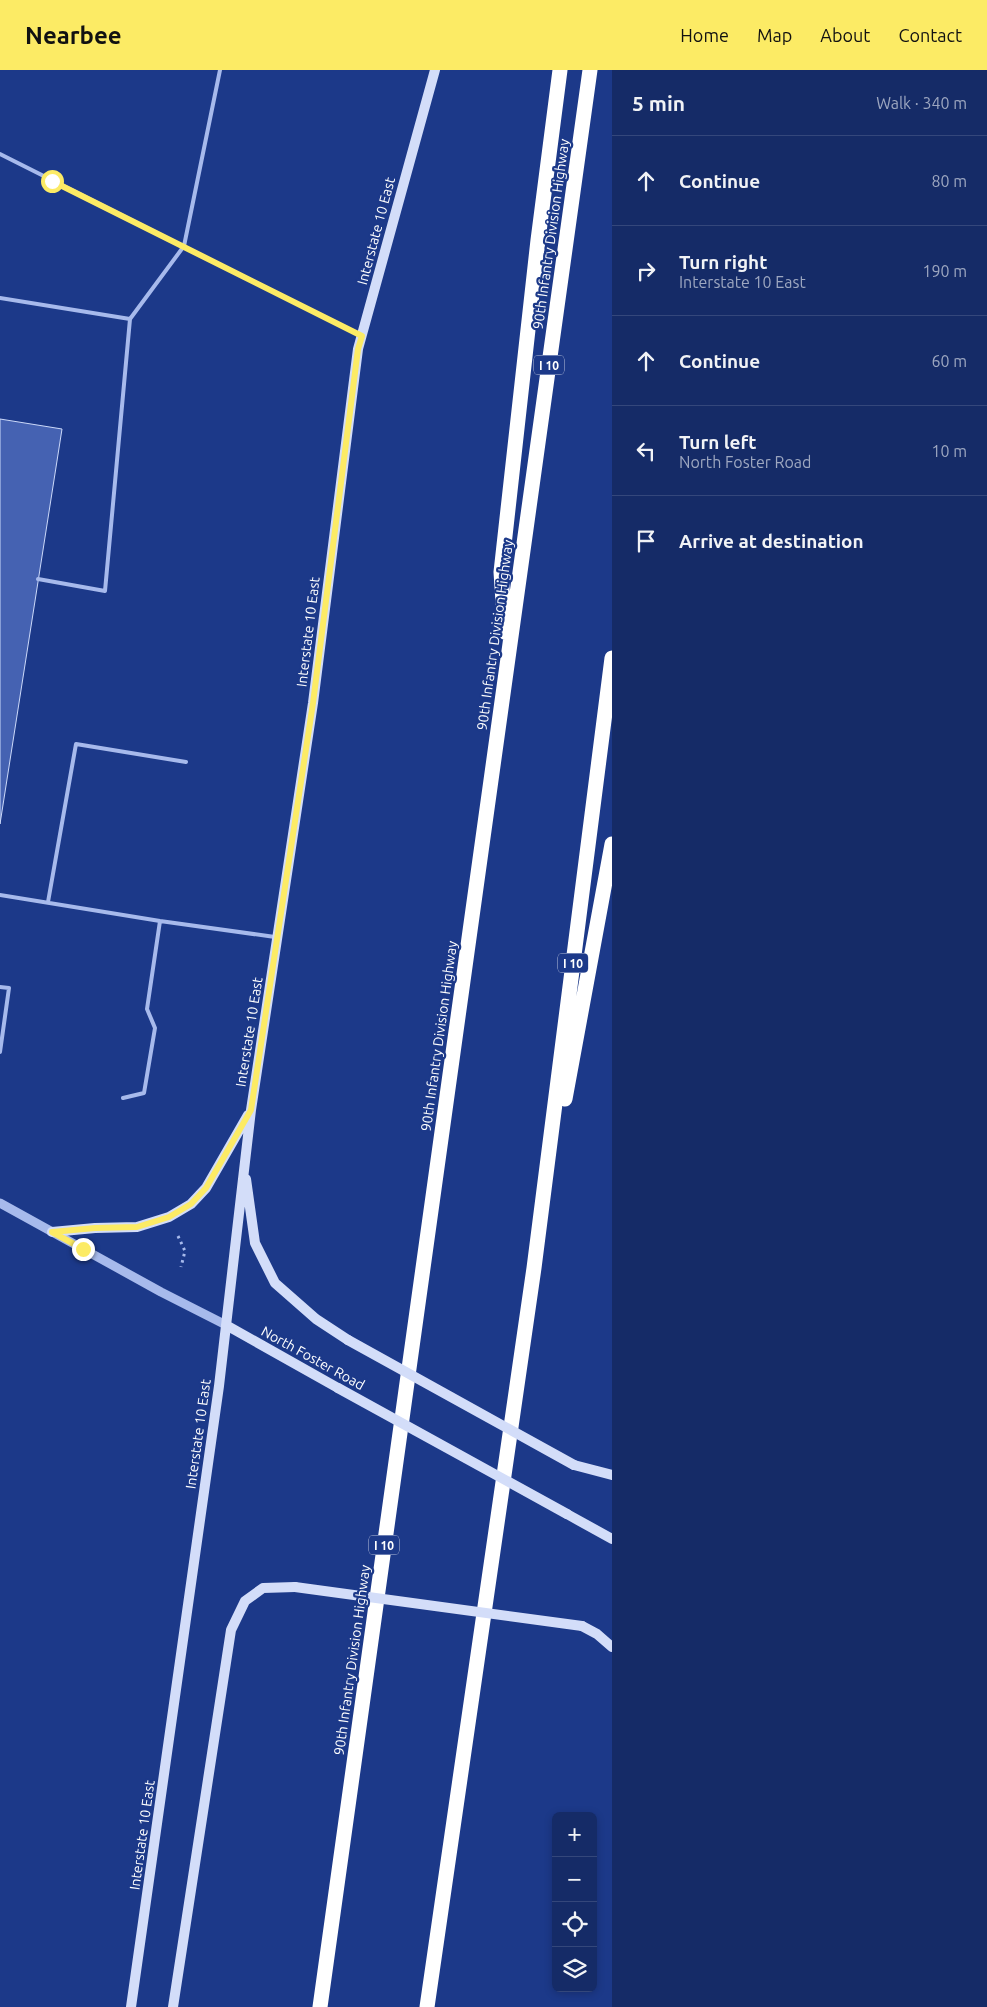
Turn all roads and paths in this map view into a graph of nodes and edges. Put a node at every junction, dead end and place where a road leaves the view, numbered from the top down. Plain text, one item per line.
1 (220, 70) edge
2 (435, 70) edge
3 (560, 70) edge
4 (590, 70) edge
5 (0, 154) edge
6 (184, 246) junction
7 (0, 298) edge
8 (130, 319) junction
9 (362, 336) junction
10 (38, 579) dead end
11 (612, 658) edge
12 (508, 661) junction
13 (186, 762) dead end
14 (612, 844) edge
15 (0, 895) edge
16 (48, 902) junction
17 (160, 921) junction
18 (278, 937) junction
19 (0, 987) edge
20 (0, 1052) edge
21 (123, 1098) dead end
22 (251, 1110) junction
23 (244, 1166) junction
24 (0, 1204) edge
25 (52, 1232) junction
26 (178, 1236) dead end
27 (181, 1266) dead end
28 (534, 1268) junction
29 (226, 1325) junction
30 (612, 1476) edge
31 (612, 1539) edge
32 (612, 1647) edge
33 (131, 2007) edge
34 (173, 2007) edge
35 (320, 2007) edge
36 (427, 2007) edge

1 - 6 lane
2 - 9 main road, Interstate 10 East
3 - 12 highway
4 - 12 highway, 90th Infantry Division Highway / I 10
5 - 6 lane
6 - 8 lane
6 - 9 lane
7 - 8 lane
8 - 10 lane
9 - 18 main road, Interstate 10 East
11 - 28 highway, I 10
12 - 35 highway, 90th Infantry Division Highway / I 10
13 - 16 lane
14 - 28 highway
15 - 16 lane
16 - 17 lane
17 - 18 lane
17 - 21 lane
18 - 22 main road, Interstate 10 East
19 - 20 lane
22 - 23 main road, Interstate 10 East
22 - 25 main road
23 - 29 main road, Interstate 10 East
23 - 30 main road, bridge
24 - 25 street, North Foster Road
25 - 29 street, North Foster Road
26 - 27 path
28 - 36 highway, I 10
29 - 31 main road, North Foster Road, bridge
29 - 33 main road, Interstate 10 East
32 - 34 main road, bridge

